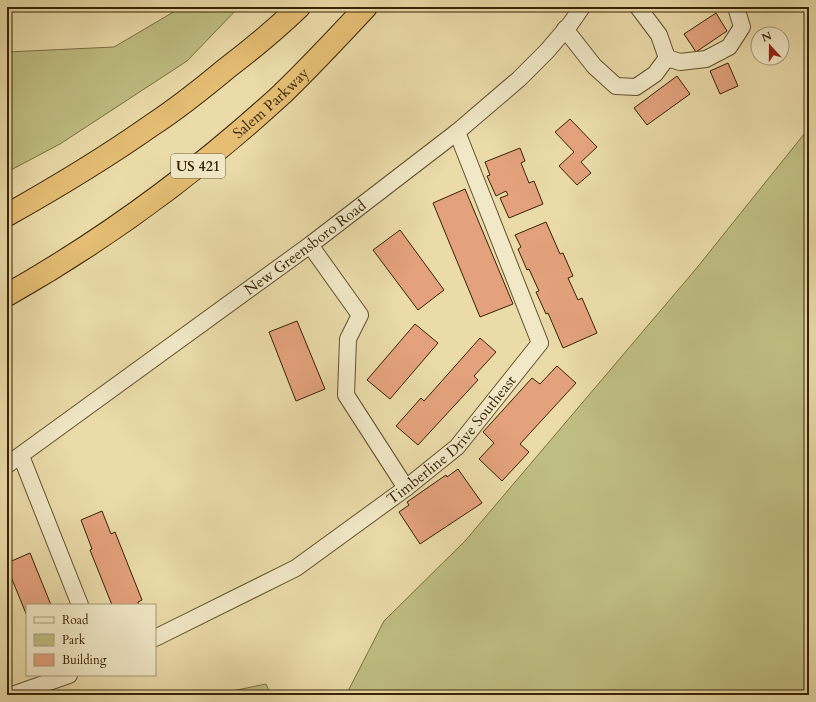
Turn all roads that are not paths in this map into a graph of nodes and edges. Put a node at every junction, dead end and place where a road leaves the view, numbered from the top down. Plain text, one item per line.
1 (299, 7) edge
2 (366, 7) edge
3 (582, 7) edge
4 (638, 7) edge
5 (736, 7) edge
6 (566, 29) junction
7 (667, 58) junction
8 (457, 132) junction
9 (7, 215) edge
10 (310, 245) junction
11 (7, 295) edge
12 (21, 456) junction
13 (7, 465) edge
14 (406, 488) junction
15 (80, 604) edge
16 (156, 638) edge
17 (66, 676) edge
18 (12, 695) edge

1 - 9 highway
2 - 11 highway, Salem Parkway / US 421
3 - 6 street, New Greensboro Road
4 - 7 street
5 - 7 street
6 - 7 street
6 - 8 street, New Greensboro Road
8 - 10 street, New Greensboro Road
8 - 14 street, Timberline Drive Southeast
10 - 12 street, New Greensboro Road
10 - 14 street
12 - 13 street, New Greensboro Road
12 - 15 street
14 - 16 street, Timberline Drive Southeast
17 - 18 street

